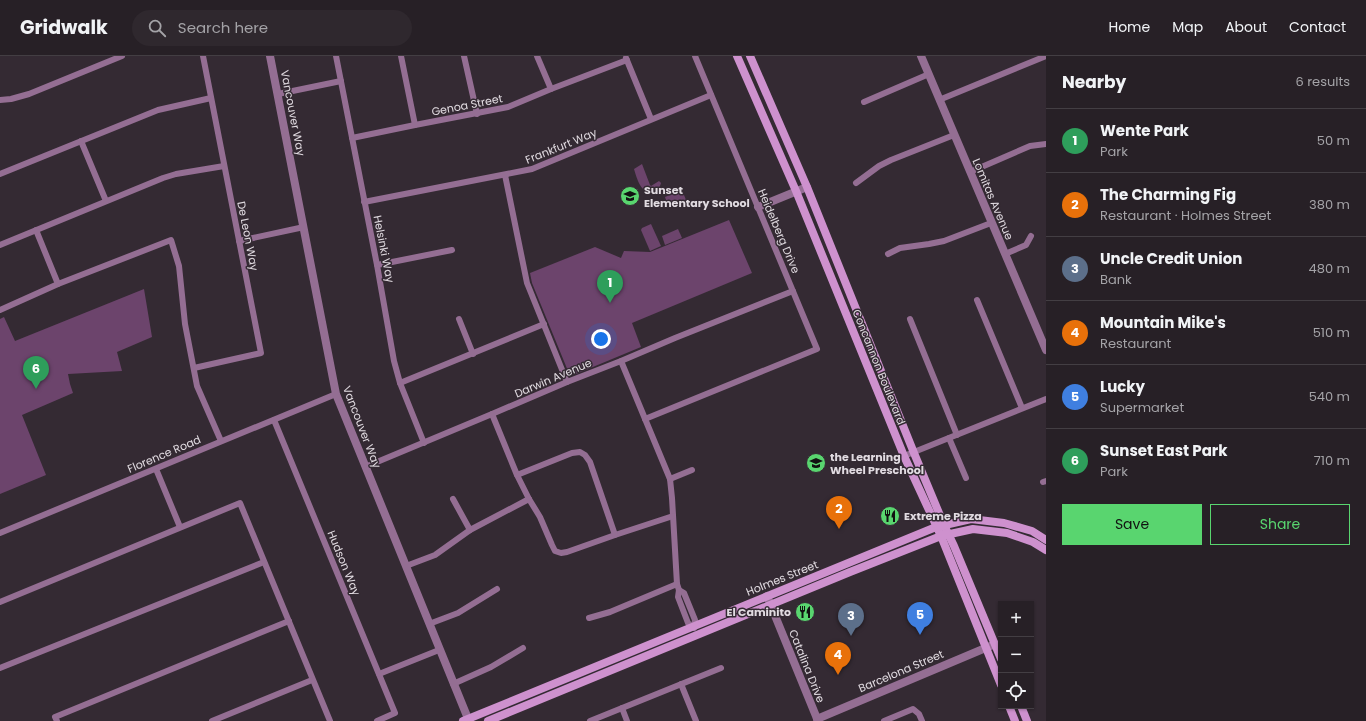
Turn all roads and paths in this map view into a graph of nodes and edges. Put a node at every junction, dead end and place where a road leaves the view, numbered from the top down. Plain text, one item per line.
1 (122, 56) edge
2 (203, 56) edge
3 (270, 56) edge
4 (336, 56) edge
5 (401, 56) edge
6 (464, 56) edge
7 (537, 56) edge
8 (695, 56) edge
9 (737, 56) edge
10 (750, 56) edge
11 (921, 56) edge
12 (1046, 56) edge
13 (626, 58) edge
14 (928, 74) junction
15 (341, 81) junction
16 (551, 89) junction
17 (278, 94) junction
18 (711, 95) junction
19 (211, 98) junction
20 (0, 100) edge
21 (939, 100) junction
22 (864, 102) dead end
23 (477, 114) junction
24 (651, 119) junction
25 (415, 125) junction
26 (954, 135) junction
27 (352, 138) junction
28 (81, 141) junction
29 (1046, 144) edge
30 (224, 166) junction
31 (970, 172) junction
32 (0, 174) edge
33 (505, 175) junction
34 (856, 183) dead end
35 (806, 187) junction
36 (796, 191) junction
37 (106, 201) junction
38 (364, 202) junction
39 (758, 207) junction
40 (991, 223) junction
41 (304, 227) junction
42 (36, 230) junction
43 (1030, 236) dead end
44 (239, 241) junction
45 (0, 244) edge
46 (452, 250) dead end
47 (888, 254) dead end
48 (1005, 254) junction
49 (377, 266) junction
50 (58, 284) junction
51 (793, 290) junction
52 (977, 300) dead end
53 (0, 310) edge
54 (459, 319) dead end
55 (910, 319) dead end
56 (544, 324) junction
57 (1046, 350) edge
58 (473, 354) junction
59 (621, 361) junction
60 (194, 368) junction
61 (567, 382) junction
62 (400, 383) junction
63 (336, 394) junction
64 (1046, 399) edge
65 (1022, 408) junction
66 (492, 414) junction
67 (645, 419) junction
68 (274, 420) junction
69 (957, 435) junction
70 (949, 438) junction
71 (220, 442) junction
72 (424, 443) junction
73 (914, 452) junction
74 (904, 456) junction
75 (365, 467) junction
76 (156, 469) junction
77 (692, 470) dead end
78 (518, 475) junction
79 (966, 478) dead end
80 (670, 479) junction
81 (453, 499) dead end
82 (529, 499) junction
83 (673, 516) junction
84 (940, 526) junction
85 (180, 527) junction
86 (470, 530) junction
87 (0, 533) edge
88 (615, 535) junction
89 (945, 535) junction
90 (1046, 540) edge
91 (1046, 550) edge
92 (264, 562) junction
93 (406, 566) junction
94 (678, 587) junction
95 (497, 589) dead end
96 (767, 596) junction
97 (0, 602) edge
98 (771, 604) junction
99 (589, 618) dead end
100 (289, 621) junction
101 (429, 624) junction
102 (695, 631) junction
103 (994, 644) junction
104 (986, 647) junction
105 (523, 648) dead end
106 (439, 650) junction
107 (998, 653) edge
108 (0, 668) edge
109 (721, 668) dead end
110 (379, 674) junction
111 (998, 677) edge
112 (312, 680) junction
113 (454, 684) junction
114 (681, 684) junction
115 (622, 708) junction
116 (1010, 709) edge
117 (1022, 709) edge
118 (56, 719) edge
119 (466, 720) edge
120 (817, 720) edge
121 (212, 721) edge
122 (330, 721) edge
123 (377, 721) edge
124 (488, 721) edge
125 (590, 721) edge
126 (627, 721) edge
127 (696, 721) edge
128 (884, 721) edge
129 (922, 721) edge
130 (1015, 721) edge
131 (1027, 721) edge

1 - 20 street
2 - 19 street, De Leon Way
3 - 17 street, Vancouver Way
4 - 15 street, Helsinki Way
5 - 25 street
6 - 23 street
7 - 16 street
8 - 18 street, Heidelberg Drive
9 - 36 main road, Concannon Boulevard
10 - 35 main road, Concannon Boulevard
11 - 14 street, Lomitas Avenue
12 - 21 street
13 - 16 street, Genoa Street
13 - 24 street
14 - 21 street, Lomitas Avenue
14 - 22 street
15 - 17 street
15 - 27 street, Helsinki Way
16 - 23 street, Genoa Street
17 - 41 street, Vancouver Way
18 - 24 street, Frankfurt Way
18 - 39 street, Heidelberg Drive
19 - 28 street
19 - 30 street, De Leon Way
21 - 26 street, Lomitas Avenue
23 - 25 street, Genoa Street
24 - 33 street, Frankfurt Way
25 - 27 street, Genoa Street
26 - 31 street, Lomitas Avenue
26 - 34 street
27 - 38 street, Helsinki Way
28 - 32 street
28 - 37 street
29 - 31 street
30 - 37 street
30 - 44 street, De Leon Way
31 - 40 street, Lomitas Avenue
33 - 38 street, Frankfurt Way
33 - 56 street
35 - 36 street
35 - 73 main road, Concannon Boulevard
36 - 39 street
36 - 74 main road, Concannon Boulevard
37 - 42 street
38 - 49 street, Helsinki Way
39 - 51 street, Heidelberg Drive
40 - 47 street
40 - 48 street, Lomitas Avenue
41 - 44 street
41 - 63 street, Vancouver Way
42 - 45 street
42 - 50 street
43 - 48 street
44 - 60 street, De Leon Way
46 - 49 street
48 - 57 street, Lomitas Avenue
49 - 62 street, Helsinki Way
50 - 53 street
50 - 60 street
51 - 59 street, Darwin Avenue
51 - 67 street, Heidelberg Drive
52 - 65 street
54 - 58 street
55 - 69 street
56 - 58 street
56 - 61 street
58 - 62 street
59 - 61 street, Darwin Avenue
59 - 67 street
60 - 71 street
61 - 66 street, Darwin Avenue
62 - 72 street, Helsinki Way
63 - 68 street, Florence Road
63 - 75 street, Vancouver Way
64 - 65 street
65 - 69 street
66 - 72 street, Darwin Avenue
66 - 78 street
67 - 80 street
68 - 71 street, Florence Road
68 - 110 street, Hudson Way
69 - 70 street
70 - 73 street
70 - 79 street
71 - 76 street, Florence Road
72 - 75 street, Darwin Avenue
73 - 74 street
73 - 84 main road, Concannon Boulevard
74 - 84 main road, Concannon Boulevard
75 - 93 street, Vancouver Way
76 - 85 street
76 - 87 street, Florence Road
77 - 80 street
78 - 82 street
78 - 88 street
80 - 83 street
81 - 86 street
82 - 86 street
82 - 88 street
83 - 88 street
83 - 94 street
84 - 89 main road, Concannon Boulevard
84 - 90 main road, Holmes Street
84 - 96 main road, Holmes Street
85 - 92 street
85 - 97 street
86 - 93 street
89 - 91 main road, Holmes Street
89 - 98 main road, Holmes Street
89 - 103 main road, Concannon Boulevard
89 - 104 main road, Concannon Boulevard
92 - 100 street
92 - 108 street
93 - 101 street, Vancouver Way
94 - 99 street
94 - 102 street
95 - 101 street
96 - 98 street, Catalina Drive
96 - 102 main road, Holmes Street
98 - 102 main road, Holmes Street
98 - 120 street, Catalina Drive
100 - 112 street
100 - 118 street
101 - 106 street, Vancouver Way
102 - 119 main road, Holmes Street
102 - 124 main road, Holmes Street
103 - 104 street, Barcelona Street
103 - 107 main road, Concannon Boulevard
104 - 111 main road, Concannon Boulevard
104 - 120 street, Barcelona Street
105 - 113 street
106 - 110 street
106 - 113 street, Vancouver Way
109 - 114 street
110 - 123 street, Hudson Way
112 - 121 street
112 - 122 street
113 - 119 street, Vancouver Way
114 - 115 street
114 - 127 street
115 - 125 street
115 - 126 street
116 - 130 main road
117 - 131 main road
128 - 129 street

